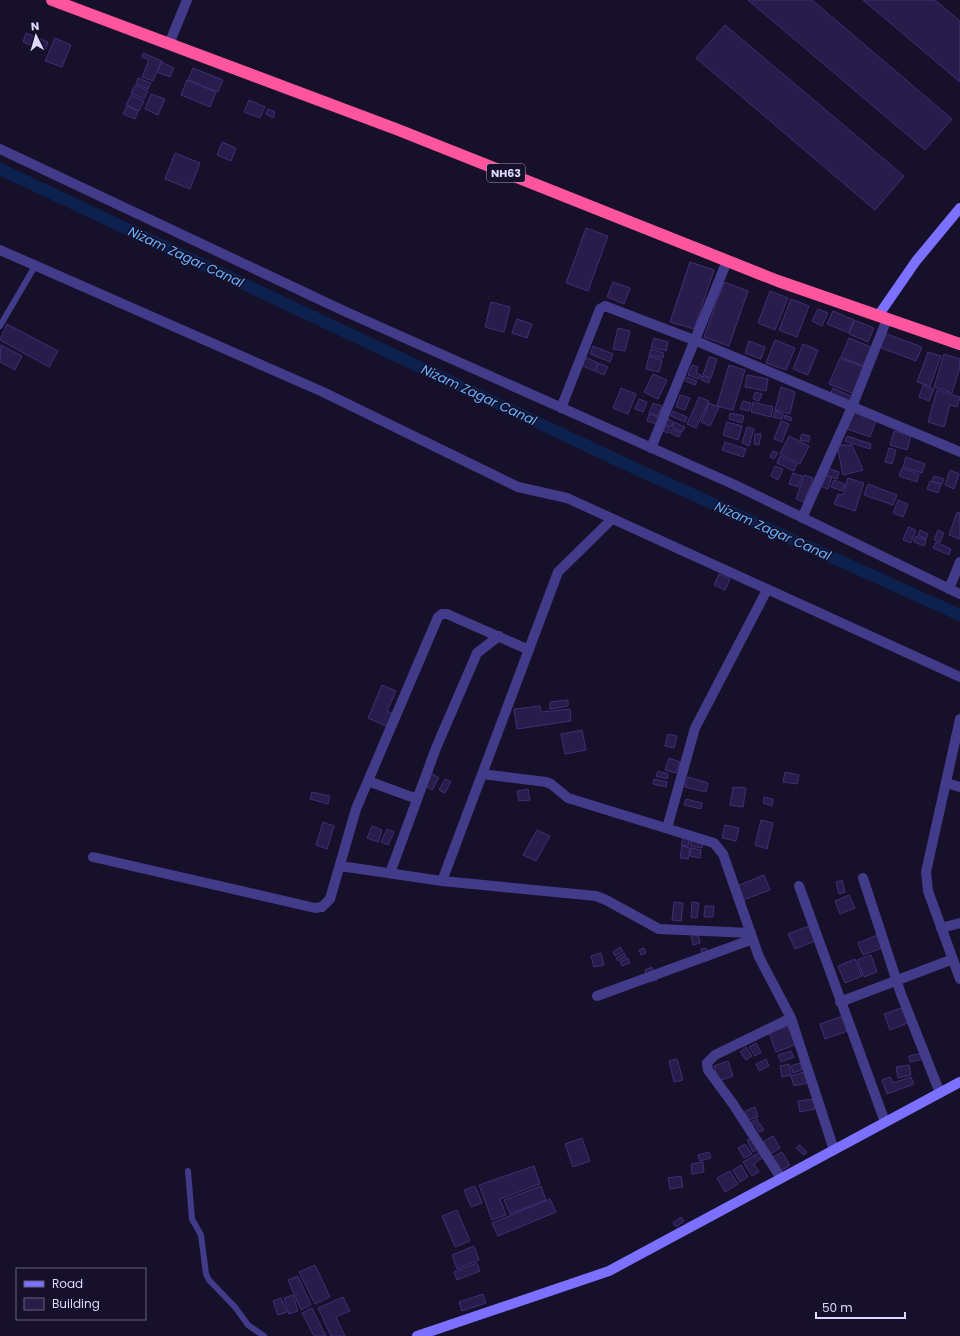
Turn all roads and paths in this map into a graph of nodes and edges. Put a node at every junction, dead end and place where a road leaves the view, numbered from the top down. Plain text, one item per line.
1 (52, 0) edge
2 (187, 0) edge
3 (169, 44) junction
4 (0, 149) edge
5 (960, 208) edge
6 (0, 250) edge
7 (727, 261) junction
8 (35, 266) junction
9 (883, 317) junction
10 (0, 326) edge
11 (694, 340) junction
12 (960, 344) edge
13 (561, 408) junction
14 (852, 408) junction
15 (651, 448) junction
16 (960, 452) edge
17 (802, 518) junction
18 (612, 519) junction
19 (960, 562) edge
20 (949, 589) junction
21 (767, 590) junction
22 (960, 594) edge
23 (499, 636) junction
24 (529, 650) junction
25 (960, 678) edge
26 (960, 719) edge
27 (482, 774) junction
28 (368, 780) junction
29 (946, 783) junction
30 (960, 787) edge
31 (417, 799) junction
32 (667, 828) junction
33 (94, 857) dead end
34 (340, 866) junction
35 (390, 873) junction
36 (863, 878) dead end
37 (442, 881) junction
38 (799, 886) dead end
39 (960, 923) edge
40 (941, 928) junction
41 (752, 936) junction
42 (953, 959) junction
43 (960, 979) edge
44 (896, 980) junction
45 (597, 996) dead end
46 (840, 1002) junction
47 (791, 1018) junction
48 (960, 1082) edge
49 (940, 1093) junction
50 (885, 1122) junction
51 (834, 1150) junction
52 (188, 1171) dead end
53 (781, 1178) junction
54 (264, 1336) edge
55 (417, 1336) edge

1 - 3 highway, NH63
2 - 3 street
3 - 7 highway, NH63
4 - 13 street
5 - 9 street
6 - 8 street
7 - 9 highway, NH63
7 - 11 street
8 - 10 lane
8 - 18 street
9 - 12 highway, NH63
9 - 14 street
11 - 13 street
11 - 14 street
11 - 15 street
13 - 15 street
14 - 16 street
14 - 17 street
15 - 17 street
17 - 20 street
18 - 21 street
18 - 24 street
19 - 20 street
20 - 22 street
21 - 25 street
21 - 32 street
23 - 24 street
23 - 28 street
23 - 31 street
24 - 27 street
26 - 29 street
27 - 32 street
27 - 37 street
28 - 31 street
28 - 34 street
29 - 30 street
29 - 40 street
31 - 35 street
32 - 41 street
33 - 34 street
34 - 35 street
35 - 37 street
36 - 44 street
37 - 41 street
38 - 46 street
39 - 40 street
40 - 42 street
41 - 45 street
41 - 47 street
42 - 43 street
42 - 44 street
44 - 46 street
44 - 49 street
46 - 50 street
47 - 51 street
47 - 53 street
48 - 49 street
49 - 50 street
50 - 51 street
51 - 53 street
52 - 54 lane
53 - 55 street

